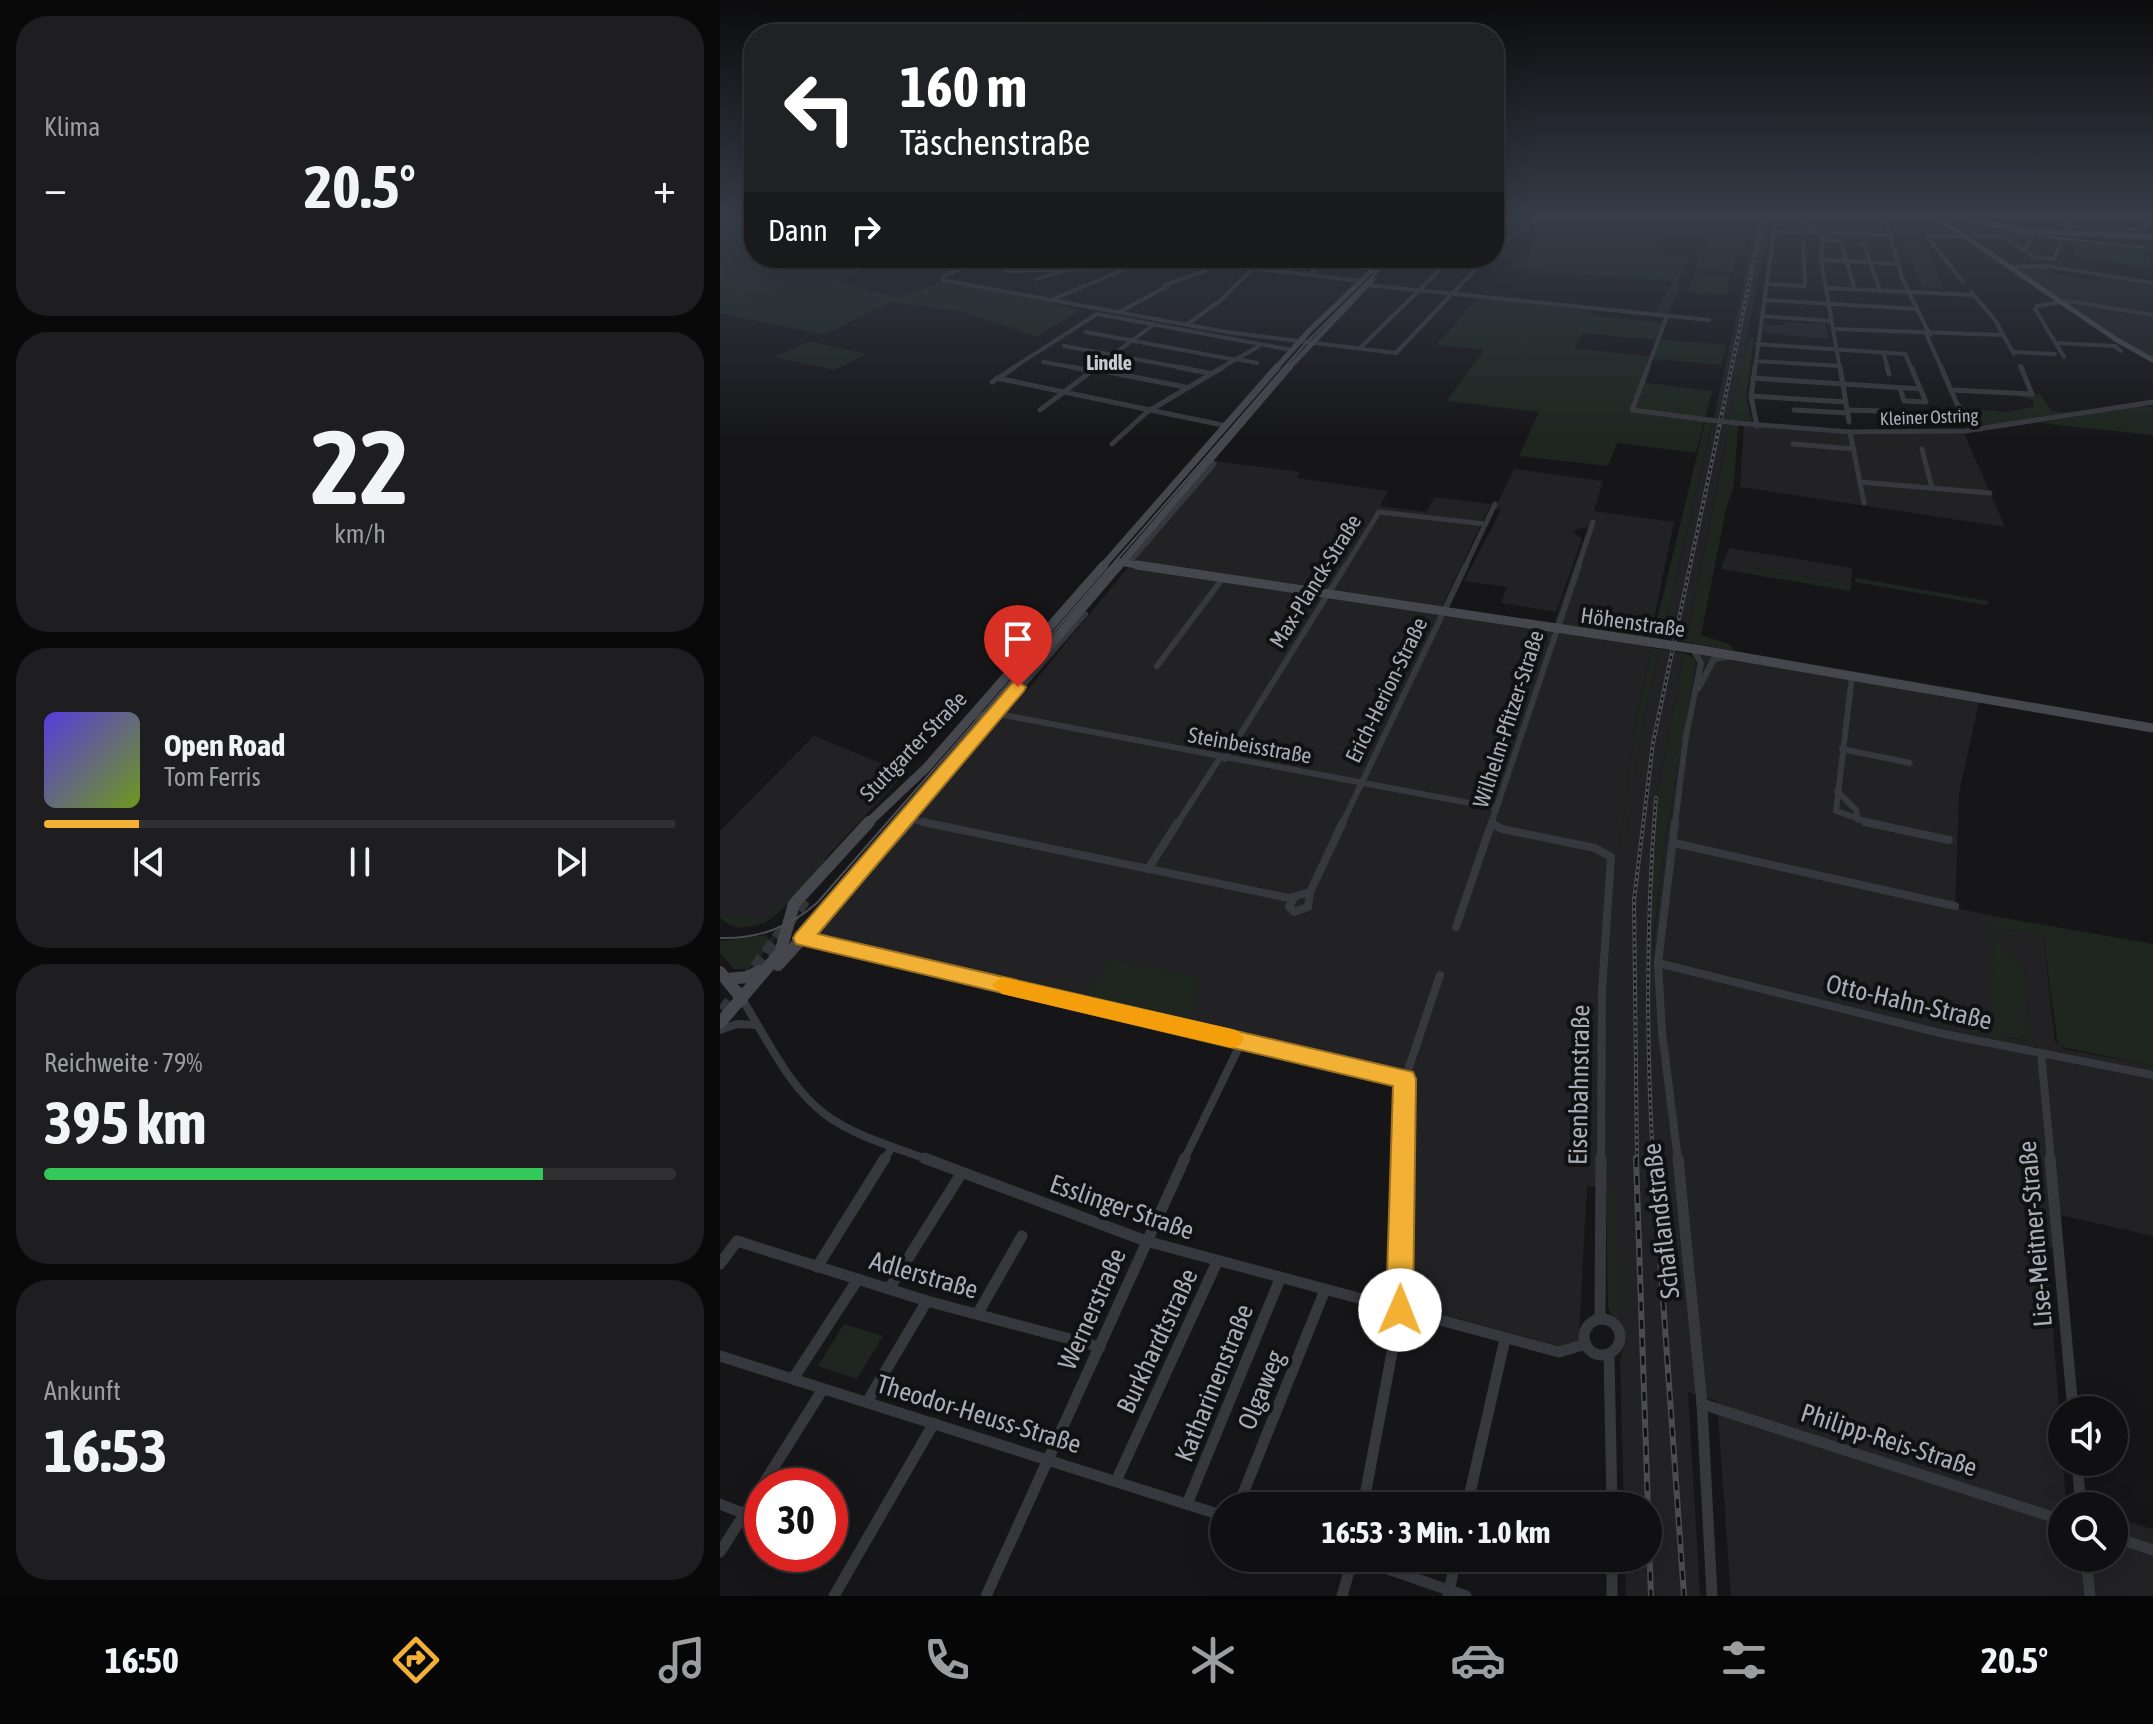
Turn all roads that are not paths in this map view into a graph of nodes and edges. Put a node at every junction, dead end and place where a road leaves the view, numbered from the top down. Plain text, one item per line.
1 (1005, 291) edge
2 (1071, 291) edge
3 (1158, 291) edge
4 (1230, 291) edge
5 (1355, 291) edge
6 (1356, 291) edge
7 (1418, 291) edge
8 (1422, 291) edge
9 (1455, 291) edge
10 (1765, 291) edge
11 (1827, 291) edge
12 (1844, 291) edge
13 (1894, 291) edge
14 (2048, 291) edge
15 (1909, 292) junction
16 (1452, 295) junction
17 (1051, 300) junction
18 (1764, 300) junction
19 (2061, 300) junction
20 (1829, 304) junction
21 (1848, 305) junction
22 (1916, 309) junction
23 (1120, 312) junction
24 (2153, 315) edge
25 (1667, 316) junction
26 (1761, 316) junction
27 (1709, 320) dead end
28 (1832, 321) junction
29 (1153, 325) junction
30 (1186, 325) junction
31 (1833, 329) junction
32 (1086, 332) dead end
33 (1928, 334) junction
34 (2003, 335) junction
35 (1305, 336) junction
36 (1133, 339) junction
37 (1270, 339) junction
38 (1312, 341) junction
39 (1299, 342) junction
40 (2056, 343) junction
41 (1262, 344) junction
42 (1757, 344) junction
43 (1064, 346) dead end
44 (1306, 348) junction
45 (1360, 348) junction
46 (1292, 350) junction
47 (1836, 350) junction
48 (2121, 351) dead end
49 (1883, 352) junction
50 (1115, 353) junction
51 (2055, 354) dead end
52 (2064, 357) dead end
53 (1237, 359) junction
54 (2153, 360) edge
55 (1756, 361) junction
56 (1043, 362) dead end
57 (1257, 363) dead end
58 (1840, 366) junction
59 (2020, 366) dead end
60 (1092, 370) junction
61 (1208, 373) junction
62 (1889, 374) dead end
63 (1753, 378) junction
64 (1843, 384) junction
65 (1185, 387) junction
66 (1900, 388) junction
67 (1921, 389) junction
68 (1066, 390) junction
69 (1951, 390) junction
70 (1751, 396) junction
71 (1846, 402) junction
72 (2153, 402) edge
73 (1151, 409) junction
74 (1040, 410) dead end
75 (1794, 410) dead end
76 (1848, 411) junction
77 (1882, 411) dead end
78 (1849, 422) dead end
79 (1227, 426) junction
80 (1757, 426) junction
81 (1981, 429) junction
82 (1850, 432) junction
83 (1112, 444) dead end
84 (1793, 444) dead end
85 (1854, 449) junction
86 (1922, 449) dead end
87 (1860, 482) junction
88 (1932, 488) junction
89 (1990, 493) dead end
90 (1864, 503) dead end
91 (1495, 504) dead end
92 (1593, 522) dead end
93 (1485, 524) junction
94 (1117, 548) junction
95 (1125, 563) junction
96 (1098, 568) junction
97 (1223, 578) junction
98 (1329, 593) junction
99 (1444, 611) junction
100 (1085, 614) junction
101 (1557, 629) junction
102 (1053, 642) junction
103 (1699, 652) junction
104 (1755, 659) junction
105 (1157, 666) dead end
106 (1852, 676) junction
107 (1700, 684) junction
108 (985, 699) junction
109 (1693, 702) junction
110 (1007, 703) junction
111 (988, 714) junction
112 (969, 717) junction
113 (2153, 728) edge
114 (1842, 749) junction
115 (1222, 758) junction
116 (1910, 763) dead end
117 (927, 767) junction
118 (947, 772) junction
119 (1362, 783) junction
120 (1837, 791) junction
121 (1496, 808) junction
122 (908, 819) junction
123 (1858, 820) junction
124 (1493, 824) junction
125 (1949, 840) dead end
126 (1674, 843) junction
127 (1148, 869) junction
128 (1310, 892) junction
129 (1292, 898) junction
130 (805, 900) tunnel mouth
131 (1955, 906) dead end
132 (823, 909) dead end
133 (817, 923) junction
134 (788, 926) junction
135 (1456, 927) dead end
136 (803, 938) junction
137 (1658, 963) junction
138 (770, 964) junction
139 (1440, 975) dead end
140 (723, 976) edge
141 (742, 999) junction
142 (720, 1023) edge
143 (757, 1025) junction
144 (720, 1030) edge
145 (1242, 1041) junction
146 (2041, 1053) junction
147 (2153, 1075) edge
148 (1405, 1079) junction
149 (892, 1147) junction
150 (961, 1174) junction
151 (1022, 1236) dead end
152 (1146, 1241) junction
153 (1217, 1262) junction
154 (720, 1264) edge
155 (817, 1267) junction
156 (858, 1279) junction
157 (1280, 1279) junction
158 (890, 1287) junction
159 (1325, 1290) junction
160 (927, 1301) junction
161 (1400, 1310) junction
162 (978, 1313) junction
163 (1600, 1319) junction
164 (1505, 1339) junction
165 (1586, 1344) junction
166 (1100, 1347) junction
167 (1609, 1354) junction
168 (720, 1356) edge
169 (793, 1379) junction
170 (823, 1389) junction
171 (2072, 1396) edge
172 (867, 1402) junction
173 (1702, 1404) junction
174 (934, 1423) junction
175 (1050, 1458) junction
176 (773, 1468) edge
177 (1116, 1481) junction
178 (1244, 1492) edge
179 (1366, 1492) edge
180 (1470, 1492) edge
181 (1612, 1492) edge
182 (720, 1504) edge
183 (1187, 1504) junction
184 (1210, 1511) edge
185 (744, 1514) edge
186 (2048, 1515) edge
187 (744, 1516) edge
188 (2128, 1542) edge
189 (2153, 1550) edge
190 (720, 1552) edge
191 (1350, 1572) edge
192 (1392, 1572) edge
193 (1453, 1572) edge
194 (1612, 1572) edge
195 (2087, 1572) edge
196 (1449, 1593) edge
197 (834, 1596) edge
198 (986, 1596) edge
199 (1342, 1596) edge
200 (1466, 1596) edge
201 (1612, 1596) edge
202 (1712, 1596) edge
203 (2090, 1596) edge

1 - 17 street
2 - 17 street
3 - 23 street
4 - 30 street
5 - 35 main road, Stuttgarter Straße
6 - 38 main road, Stuttgarter Straße
7 - 45 street
8 - 16 street
9 - 16 street
10 - 18 street
11 - 20 street
12 - 21 street
13 - 15 street
14 - 19 main road
15 - 22 street
15 - 34 street
16 - 25 street
16 - 45 street
17 - 23 street
18 - 20 street
18 - 26 street
19 - 24 street
19 - 40 street
19 - 54 main road
20 - 21 street
20 - 28 street
21 - 22 street
22 - 33 street
23 - 30 street
25 - 27 street
25 - 80 street, Kleiner Ostring, bridge
26 - 28 street
26 - 42 street
28 - 31 street
29 - 36 street
29 - 41 street
29 - 68 street
30 - 37 street
31 - 33 street
31 - 47 street
32 - 36 street
33 - 34 street
33 - 69 street
34 - 51 street
35 - 38 main road
35 - 39 main road, Stuttgarter Straße
36 - 50 street
36 - 53 street
37 - 39 street
37 - 41 street
38 - 39 street
38 - 44 main road, Stuttgarter Straße
38 - 45 street
39 - 44 main road
39 - 46 main road, Stuttgarter Straße
40 - 48 street
40 - 52 street
41 - 46 street
41 - 53 street
42 - 47 street
42 - 55 street
43 - 50 street
44 - 95 main road, Stuttgarter Straße
46 - 79 main road, Stuttgarter Straße
47 - 49 street
47 - 58 street
49 - 62 street
49 - 67 street
50 - 60 street
50 - 61 street
53 - 57 street
53 - 61 street
55 - 58 street
55 - 63 street
56 - 60 street
58 - 64 street
59 - 69 street
60 - 65 street
60 - 68 street
61 - 65 street
63 - 64 street
63 - 70 street
64 - 66 street
64 - 71 street
65 - 73 street
66 - 67 street
66 - 67 street
68 - 73 street
68 - 74 street
69 - 81 street
70 - 71 street
70 - 80 street
71 - 76 street
72 - 81 street, Kleiner Ostring
73 - 79 street
73 - 83 street
75 - 76 street
76 - 77 street
76 - 78 street
79 - 94 main road, Stuttgarter Straße
80 - 82 street, Kleiner Ostring
81 - 82 street, Kleiner Ostring
82 - 85 street
84 - 85 street
85 - 87 street
86 - 88 street
87 - 88 street
87 - 90 street
88 - 89 street
91 - 93 street, Erich-Herion-Straße
92 - 101 street, Wilhelm-Pfitzer-Straße
93 - 98 street, Max-Planck-Straße
93 - 99 street, Erich-Herion-Straße
94 - 95 main road
94 - 96 main road, Stuttgarter Straße
95 - 96 main road
95 - 97 main road, Höhenstraße
95 - 100 main road
95 - 102 main road, Stuttgarter Straße
96 - 108 main road, Stuttgarter Straße
97 - 98 main road, Höhenstraße
97 - 105 street
98 - 99 main road, Höhenstraße
98 - 115 street, Max-Planck-Straße
99 - 101 main road, Höhenstraße
99 - 119 street, Erich-Herion-Straße
100 - 102 main road
100 - 110 street, Stuttgarter Straße
101 - 103 main road, Höhenstraße, bridge
101 - 121 street, Wilhelm-Pfitzer-Straße
102 - 110 main road, Stuttgarter Straße
103 - 104 main road, Höhenstraße
103 - 107 street, Schaflandstraße
103 - 109 street, Schaflandstraße
104 - 106 main road, Höhenstraße
104 - 107 street, Schaflandstraße
106 - 113 main road, Höhenstraße
106 - 114 street
107 - 109 street, Schaflandstraße
108 - 111 street
108 - 112 main road, Stuttgarter Straße
109 - 126 street, Schaflandstraße
110 - 111 main road, Stuttgarter Straße
111 - 112 street
111 - 115 street, Steinbeisstraße
111 - 118 main road, Stuttgarter Straße
112 - 117 main road, Stuttgarter Straße
114 - 116 street
114 - 120 street
115 - 119 street, Steinbeisstraße
115 - 127 street, Max-Planck-Straße
117 - 130 main road
117 - 134 main road, Stuttgarter Straße
118 - 122 main road, Stuttgarter Straße
118 - 132 main road
119 - 121 street, Steinbeisstraße
119 - 128 street, Erich-Herion-Straße
120 - 123 street
120 - 123 street
121 - 124 street, Wilhelm-Pfitzer-Straße
122 - 127 street
122 - 133 main road, Stuttgarter Straße
123 - 125 street
124 - 135 street, Wilhelm-Pfitzer-Straße
124 - 163 street, Eisenbahnstraße
126 - 131 street
126 - 137 street, Schaflandstraße
127 - 129 street
128 - 129 street
128 - 129 street
133 - 134 main road
133 - 136 main road, Stuttgarter Straße
134 - 136 main road
134 - 138 main road, Stuttgarter Straße
136 - 141 main road, Stuttgarter Straße
136 - 145 street
137 - 146 street, Otto-Hahn-Straße
137 - 173 street, Schaflandstraße
138 - 140 main road
138 - 141 main road, Stuttgarter Straße
139 - 148 street
140 - 141 main road, Esslinger Straße
141 - 142 main road, Stuttgarter Straße
141 - 143 street, Esslinger Straße
143 - 144 street
143 - 149 street, Esslinger Straße
145 - 148 street
145 - 152 street, Wernerstraße
146 - 147 street, Otto-Hahn-Straße
146 - 171 street, Lise-Meitner-Straße
148 - 161 street
149 - 150 street, Esslinger Straße
149 - 155 street
150 - 152 street, Esslinger Straße
150 - 158 street
151 - 162 street
152 - 153 street, Esslinger Straße
152 - 166 street, Wernerstraße
153 - 157 street, Esslinger Straße
153 - 177 street, Burkhardtstraße
154 - 155 street, Adlerstraße
155 - 156 street, Adlerstraße
156 - 158 street, Adlerstraße
156 - 169 street
157 - 159 street, Esslinger Straße
157 - 183 street, Katharinenstraße
158 - 160 street, Adlerstraße
159 - 161 street, Esslinger Straße
159 - 178 street, Olgaweg
160 - 162 street, Adlerstraße
160 - 172 street
161 - 164 street, Esslinger Straße
161 - 179 street
162 - 166 street, Adlerstraße
163 - 165 street, Eisenbahnstraße
163 - 167 street
164 - 165 street, Esslinger Straße
164 - 180 street
165 - 167 street
166 - 175 street, Wernerstraße
167 - 181 street
168 - 169 street, Theodor-Heuss-Straße
169 - 170 street, Theodor-Heuss-Straße
170 - 172 street, Theodor-Heuss-Straße
170 - 176 street
172 - 174 street, Theodor-Heuss-Straße
173 - 186 street, Philipp-Reis-Straße
173 - 202 street, Schaflandstraße
174 - 175 street, Theodor-Heuss-Straße
174 - 197 street
175 - 177 street, Theodor-Heuss-Straße
175 - 198 street, Wernerstraße
177 - 183 street, Theodor-Heuss-Straße
182 - 185 street
183 - 184 street, Theodor-Heuss-Straße
187 - 190 street
188 - 189 street
191 - 199 street
192 - 196 street
193 - 196 street
194 - 201 street
195 - 203 street
196 - 200 street

